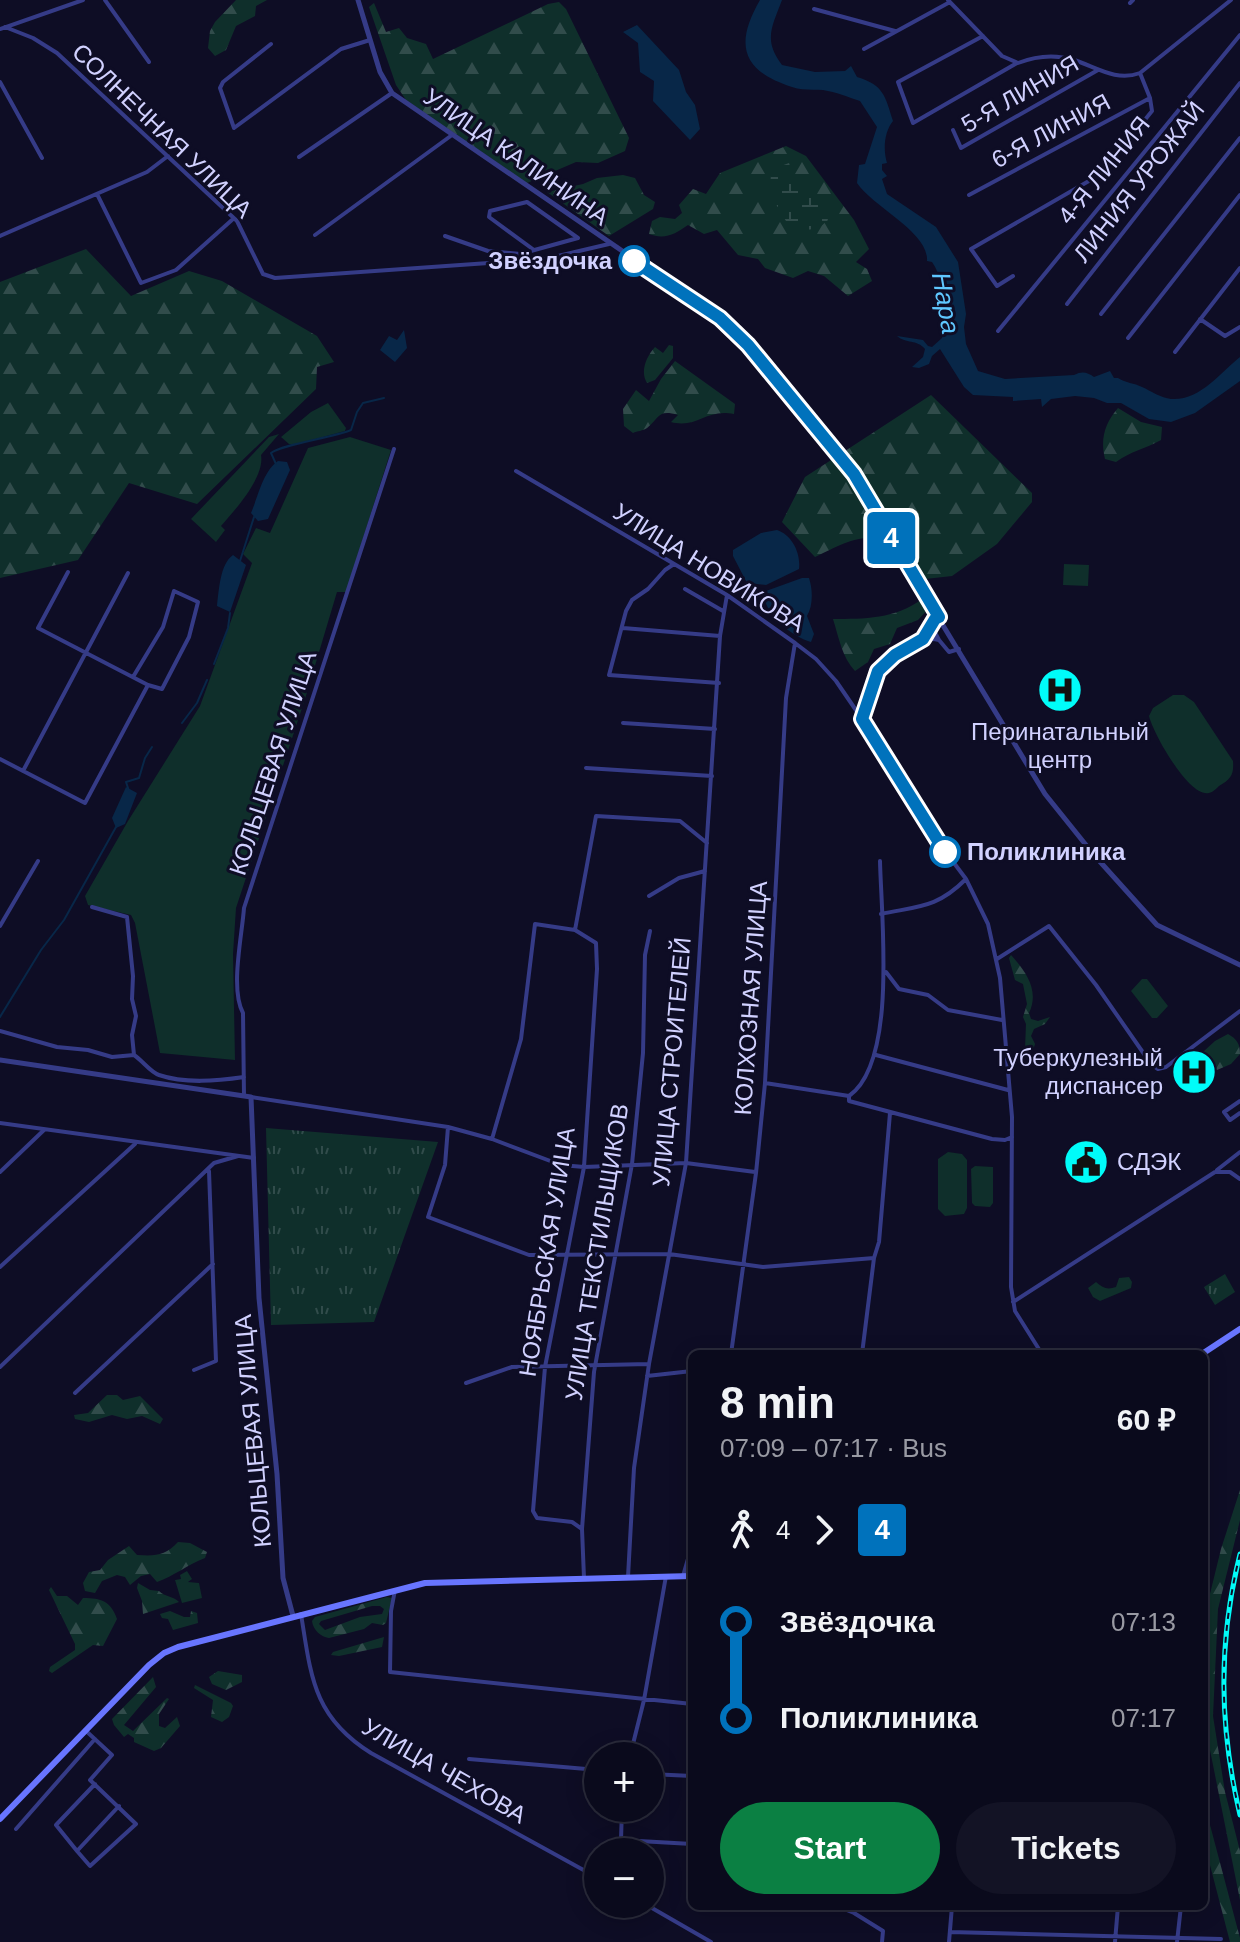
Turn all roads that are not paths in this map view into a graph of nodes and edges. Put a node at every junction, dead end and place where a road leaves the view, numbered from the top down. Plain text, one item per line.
1 (83, 0) edge
2 (105, 0) edge
3 (358, 0) edge
4 (1231, 0) edge
5 (949, 1) edge
6 (814, 9) dead end
7 (2, 28) edge
8 (897, 31) junction
9 (1240, 35) edge
10 (983, 36) junction
11 (370, 40) junction
12 (271, 44) dead end
13 (864, 49) dead end
14 (149, 62) dead end
15 (1018, 63) junction
16 (1098, 70) junction
17 (1140, 73) junction
18 (0, 82) edge
19 (1240, 83) edge
20 (392, 93) junction
21 (1150, 98) junction
22 (953, 130) dead end
23 (452, 135) junction
24 (1240, 138) edge
25 (168, 156) junction
26 (299, 157) dead end
27 (42, 158) dead end
28 (97, 194) junction
29 (969, 195) dead end
30 (1240, 195) edge
31 (234, 219) junction
32 (315, 235) dead end
33 (0, 236) edge
34 (445, 236) dead end
35 (609, 244) junction
36 (536, 250) junction
37 (545, 259) junction
38 (1240, 268) edge
39 (1013, 276) dead end
40 (1067, 304) dead end
41 (1101, 314) dead end
42 (1200, 319) junction
43 (1240, 327) edge
44 (998, 331) dead end
45 (1128, 338) dead end
46 (1175, 352) dead end
47 (394, 449) dead end
48 (516, 471) dead end
49 (674, 564) junction
50 (68, 572) dead end
51 (128, 573) dead end
52 (685, 589) dead end
53 (727, 595) junction
54 (723, 611) junction
55 (939, 617) junction
56 (931, 625) junction
57 (623, 628) junction
58 (720, 636) junction
59 (923, 639) junction
60 (939, 640) junction
61 (795, 643) junction
62 (959, 649) junction
63 (86, 653) junction
64 (133, 677) junction
65 (719, 683) junction
66 (148, 685) junction
67 (862, 719) junction
68 (623, 723) dead end
69 (715, 729) junction
70 (0, 759) edge
71 (586, 768) dead end
72 (23, 771) junction
73 (712, 776) junction
74 (707, 843) junction
75 (38, 861) dead end
76 (880, 861) dead end
77 (705, 871) junction
78 (966, 879) junction
79 (649, 896) dead end
80 (92, 907) dead end
81 (881, 914) junction
82 (0, 926) edge
83 (575, 930) junction
84 (650, 931) dead end
85 (997, 959) junction
86 (1240, 965) edge
87 (885, 970) junction
88 (1240, 1011) edge
89 (1003, 1020) junction
90 (0, 1031) edge
91 (134, 1055) junction
92 (876, 1055) junction
93 (0, 1060) edge
94 (244, 1077) junction
95 (765, 1083) junction
96 (1008, 1090) junction
97 (244, 1096) junction
98 (849, 1096) junction
99 (251, 1097) junction
100 (1240, 1101) edge
101 (890, 1113) junction
102 (1240, 1113) edge
103 (0, 1123) edge
104 (448, 1127) junction
105 (44, 1130) junction
106 (1012, 1137) junction
107 (492, 1139) junction
108 (135, 1144) junction
109 (1240, 1152) edge
110 (238, 1156) junction
111 (254, 1158) junction
112 (686, 1163) junction
113 (632, 1164) junction
114 (584, 1167) junction
115 (209, 1170) junction
116 (0, 1172) edge
117 (1215, 1172) junction
118 (756, 1173) junction
119 (1240, 1179) edge
120 (566, 1254) junction
121 (617, 1254) junction
122 (669, 1254) junction
123 (874, 1258) junction
124 (213, 1264) junction
125 (743, 1265) junction
126 (0, 1267) edge
127 (1013, 1302) junction
128 (1240, 1329) edge
129 (732, 1350) edge
130 (862, 1350) edge
131 (1039, 1350) edge
132 (1208, 1350) edge
133 (649, 1364) junction
134 (595, 1365) junction
135 (0, 1367) edge
136 (545, 1367) junction
137 (194, 1370) dead end
138 (688, 1371) edge
139 (647, 1376) junction
140 (466, 1383) dead end
141 (75, 1393) dead end
142 (582, 1529) junction
143 (688, 1559) edge
144 (666, 1576) junction
145 (683, 1576) junction
146 (688, 1576) edge
147 (628, 1577) junction
148 (584, 1578) junction
149 (395, 1589) junction
150 (297, 1615) junction
151 (644, 1700) junction
152 (688, 1704) edge
153 (85, 1730) junction
154 (95, 1739) junction
155 (634, 1742) edge
156 (469, 1759) dead end
157 (584, 1769) edge
158 (664, 1775) edge
159 (688, 1776) edge
160 (95, 1784) junction
161 (119, 1806) junction
162 (2, 1817) edge
163 (622, 1822) edge
164 (16, 1829) dead end
165 (688, 1844) edge
166 (77, 1851) junction
167 (584, 1870) edge
168 (847, 1910) edge
169 (952, 1910) edge
170 (1118, 1910) edge
171 (1181, 1910) edge
172 (664, 1915) edge
173 (950, 1932) junction
174 (1221, 1939) dead end
175 (1116, 1940) edge
176 (1177, 1940) edge
177 (711, 1942) edge
178 (882, 1942) edge
179 (949, 1942) edge

1 - 7 street, СОЛНЕЧНАЯ УЛИЦА
2 - 14 street
3 - 11 street, УЛИЦА КАЛИНИНА
4 - 17 street
5 - 8 street
5 - 10 street
6 - 8 street
7 - 25 street, СОЛНЕЧНАЯ УЛИЦА
8 - 13 street
9 - 44 street, 4-Я ЛИНИЯ
10 - 15 street
10 - 15 street
11 - 12 street
11 - 20 street, УЛИЦА КАЛИНИНА
15 - 16 street
16 - 17 street
16 - 22 street, 5-Я ЛИНИЯ
17 - 21 street
18 - 27 street
19 - 40 street, ЛИНИЯ УРОЖАЙ
20 - 23 street, УЛИЦА КАЛИНИНА
20 - 26 street
21 - 29 street, 6-Я ЛИНИЯ
21 - 39 street
23 - 32 street
23 - 35 street, УЛИЦА КАЛИНИНА
24 - 41 street
25 - 28 street
25 - 31 street, СОЛНЕЧНАЯ УЛИЦА
28 - 31 street
28 - 33 street
30 - 45 street
31 - 37 street, СОЛНЕЧНАЯ УЛИЦА
34 - 36 street
35 - 37 street, СОЛНЕЧНАЯ УЛИЦА
35 - 55 street, УЛИЦА КАЛИНИНА
36 - 36 street
36 - 37 street
38 - 42 street
42 - 43 street
42 - 46 street
47 - 94 street, КОЛЬЦЕВАЯ УЛИЦА
48 - 49 street, УЛИЦА НОВИКОВА
49 - 53 street, УЛИЦА НОВИКОВА
49 - 57 street
50 - 63 street
51 - 63 street
52 - 54 street
53 - 54 street, УЛИЦА СТРОИТЕЛЕЙ
53 - 61 street, УЛИЦА НОВИКОВА
54 - 58 street, УЛИЦА СТРОИТЕЛЕЙ
55 - 56 street
55 - 62 street, УЛИЦА КАЛИНИНА
56 - 59 street
56 - 60 street
57 - 58 street
57 - 65 street
58 - 65 street, УЛИЦА СТРОИТЕЛЕЙ
59 - 60 street
59 - 67 street
60 - 62 street
61 - 67 street, УЛИЦА НОВИКОВА
61 - 95 street, КОЛХОЗНАЯ УЛИЦА
62 - 86 street, УЛИЦА КАЛИНИНА
63 - 64 street
63 - 72 street
64 - 66 street
64 - 66 street
65 - 69 street, УЛИЦА СТРОИТЕЛЕЙ
66 - 72 street
67 - 78 street, УЛИЦА НОВИКОВА
68 - 69 street
69 - 73 street, УЛИЦА СТРОИТЕЛЕЙ
70 - 72 street
71 - 73 street
73 - 74 street, УЛИЦА СТРОИТЕЛЕЙ
74 - 77 street, УЛИЦА СТРОИТЕЛЕЙ
74 - 83 street
75 - 82 street
76 - 81 street
77 - 79 street
77 - 112 street, УЛИЦА СТРОИТЕЛЕЙ
78 - 81 street
78 - 85 street, УЛИЦА НОВИКОВА
80 - 91 street
81 - 87 street
83 - 107 street
83 - 114 street, НОЯБРЬСКАЯ УЛИЦА
84 - 113 street, УЛИЦА ТЕКСТИЛЬЩИКОВ
85 - 88 street
85 - 89 street, УЛИЦА НОВИКОВА
87 - 89 street
87 - 92 street
89 - 96 street, УЛИЦА НОВИКОВА
90 - 91 street
91 - 94 street
92 - 96 street
92 - 98 street
93 - 97 street
94 - 97 street, КОЛЬЦЕВАЯ УЛИЦА
95 - 98 street
95 - 118 street, КОЛХОЗНАЯ УЛИЦА
96 - 106 street, УЛИЦА НОВИКОВА
97 - 99 street
98 - 101 street
99 - 104 street
99 - 111 street, КОЛЬЦЕВАЯ УЛИЦА
100 - 102 street
101 - 106 street
101 - 123 street
103 - 105 street
104 - 107 street
104 - 120 street
105 - 108 street
105 - 116 street
106 - 127 street, УЛИЦА НОВИКОВА
107 - 114 street
108 - 110 street
108 - 126 street
109 - 117 street
110 - 111 street
110 - 115 street
111 - 150 street, КОЛЬЦЕВАЯ УЛИЦА
112 - 113 street
112 - 118 street
112 - 122 street, УЛИЦА СТРОИТЕЛЕЙ
113 - 114 street
113 - 121 street, УЛИЦА ТЕКСТИЛЬЩИКОВ
114 - 120 street, НОЯБРЬСКАЯ УЛИЦА
115 - 124 street
115 - 135 street
117 - 119 street
117 - 127 street
118 - 125 street, КОЛХОЗНАЯ УЛИЦА
120 - 121 street
120 - 136 street, НОЯБРЬСКАЯ УЛИЦА
121 - 122 street
121 - 134 street, УЛИЦА ТЕКСТИЛЬЩИКОВ
122 - 125 street
122 - 133 street, УЛИЦА СТРОИТЕЛЕЙ
123 - 125 street
123 - 130 street
124 - 137 street
124 - 141 street
125 - 129 street, КОЛХОЗНАЯ УЛИЦА
127 - 131 street
128 - 132 main road
133 - 134 street
133 - 139 street, УЛИЦА СТРОИТЕЛЕЙ
134 - 136 street
134 - 142 street, УЛИЦА ТЕКСТИЛЬЩИКОВ
136 - 140 street
136 - 142 street, НОЯБРЬСКАЯ УЛИЦА
138 - 139 street
139 - 147 street, УЛИЦА СТРОИТЕЛЕЙ
142 - 148 street, УЛИЦА ТЕКСТИЛЬЩИКОВ
143 - 145 street
144 - 145 main road
144 - 147 main road
144 - 151 street
145 - 146 main road
147 - 148 main road
148 - 149 main road
149 - 150 main road
149 - 151 street
150 - 153 main road
150 - 167 street, УЛИЦА ЧЕХОВА
151 - 152 street
151 - 155 street
153 - 154 street
153 - 162 main road
154 - 160 street
154 - 164 street
156 - 157 street
158 - 159 street
160 - 161 street
160 - 166 street
161 - 166 street
161 - 166 street
163 - 165 street
168 - 178 street
169 - 173 street
170 - 175 street
171 - 176 street
172 - 177 street
173 - 175 street
173 - 179 street
174 - 176 street
175 - 176 street

